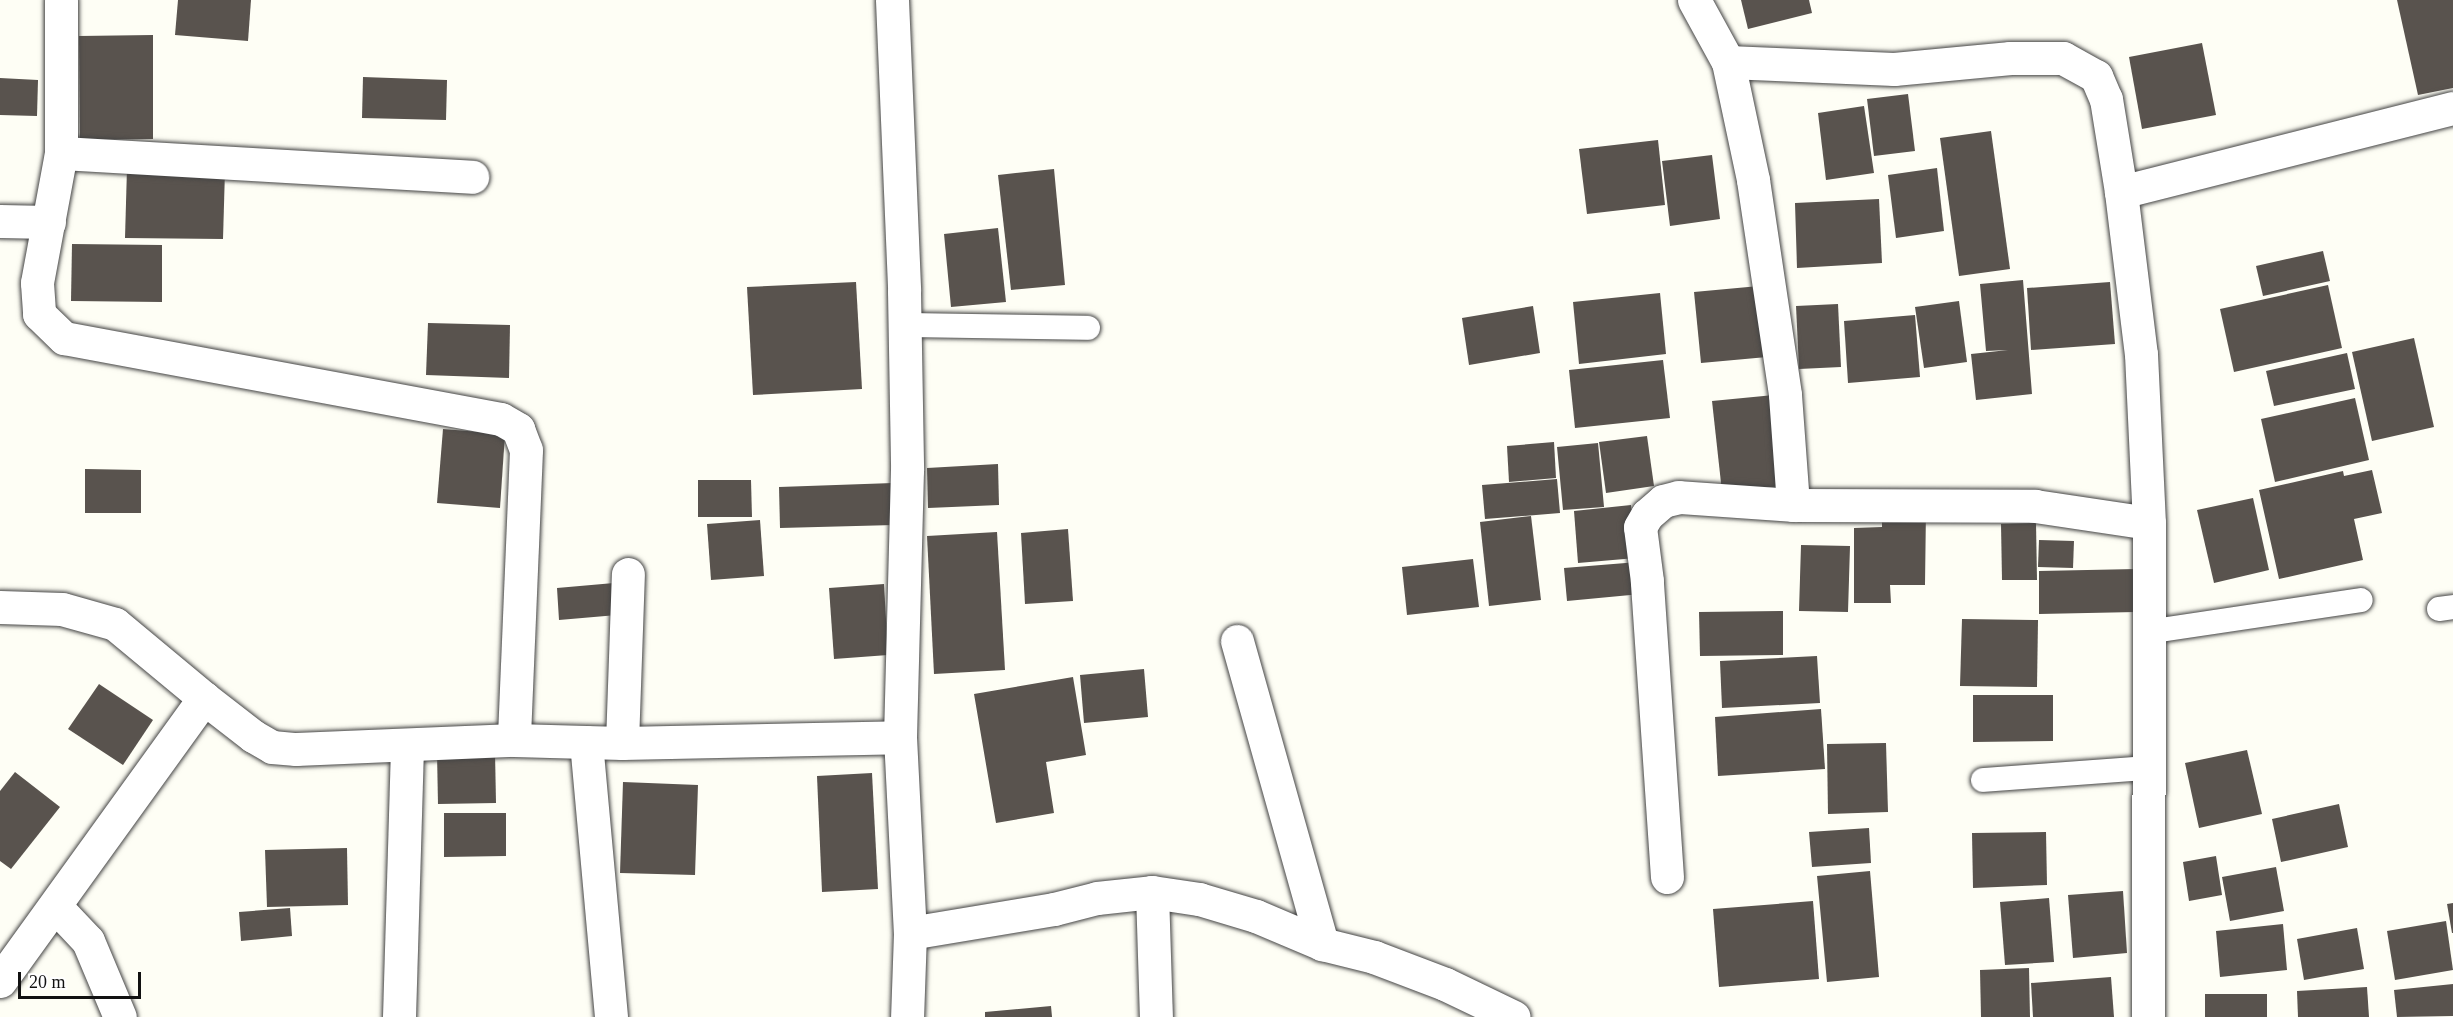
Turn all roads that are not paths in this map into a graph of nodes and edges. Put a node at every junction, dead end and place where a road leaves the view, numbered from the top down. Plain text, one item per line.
1 (61, 0) edge
2 (892, 0) edge
3 (1694, 0) edge
4 (1728, 62) junction
5 (2453, 108) edge
6 (61, 153) junction
7 (472, 177) dead end
8 (2121, 192) junction
9 (0, 221) edge
10 (49, 222) junction
11 (904, 326) junction
12 (1088, 328) dead end
13 (1793, 505) junction
14 (2148, 523) junction
15 (628, 574) dead end
16 (2361, 600) dead end
17 (0, 607) edge
18 (2147, 632) junction
19 (1237, 641) dead end
20 (204, 698) junction
21 (900, 737) junction
22 (514, 740) junction
23 (586, 742) junction
24 (622, 743) junction
25 (407, 746) junction
26 (2147, 768) junction
27 (1983, 780) dead end
28 (1667, 877) dead end
29 (1152, 892) junction
30 (55, 906) junction
31 (910, 933) junction
32 (1323, 944) junction
33 (0, 981) edge
34 (120, 1017) edge
35 (399, 1017) edge
36 (611, 1017) edge
37 (907, 1017) edge
38 (1156, 1017) edge
39 (1514, 1017) edge
40 (2148, 1017) edge

1 - 6 street
2 - 11 street
3 - 4 street
4 - 8 street
4 - 13 street
5 - 8 street
6 - 7 street
6 - 10 street
8 - 14 street
9 - 10 street
10 - 22 street
11 - 12 lane
11 - 21 street
13 - 14 street
13 - 28 street
14 - 18 street
15 - 24 street
16 - 18 lane
17 - 20 street
18 - 26 street
19 - 32 street
20 - 25 street
20 - 30 street
21 - 24 street
21 - 31 street
22 - 23 street
22 - 25 street
23 - 24 street
23 - 36 street
25 - 35 street
26 - 27 lane
26 - 40 street
29 - 31 street
29 - 32 street
29 - 38 street
30 - 33 street
30 - 34 street
31 - 37 street
32 - 39 street

